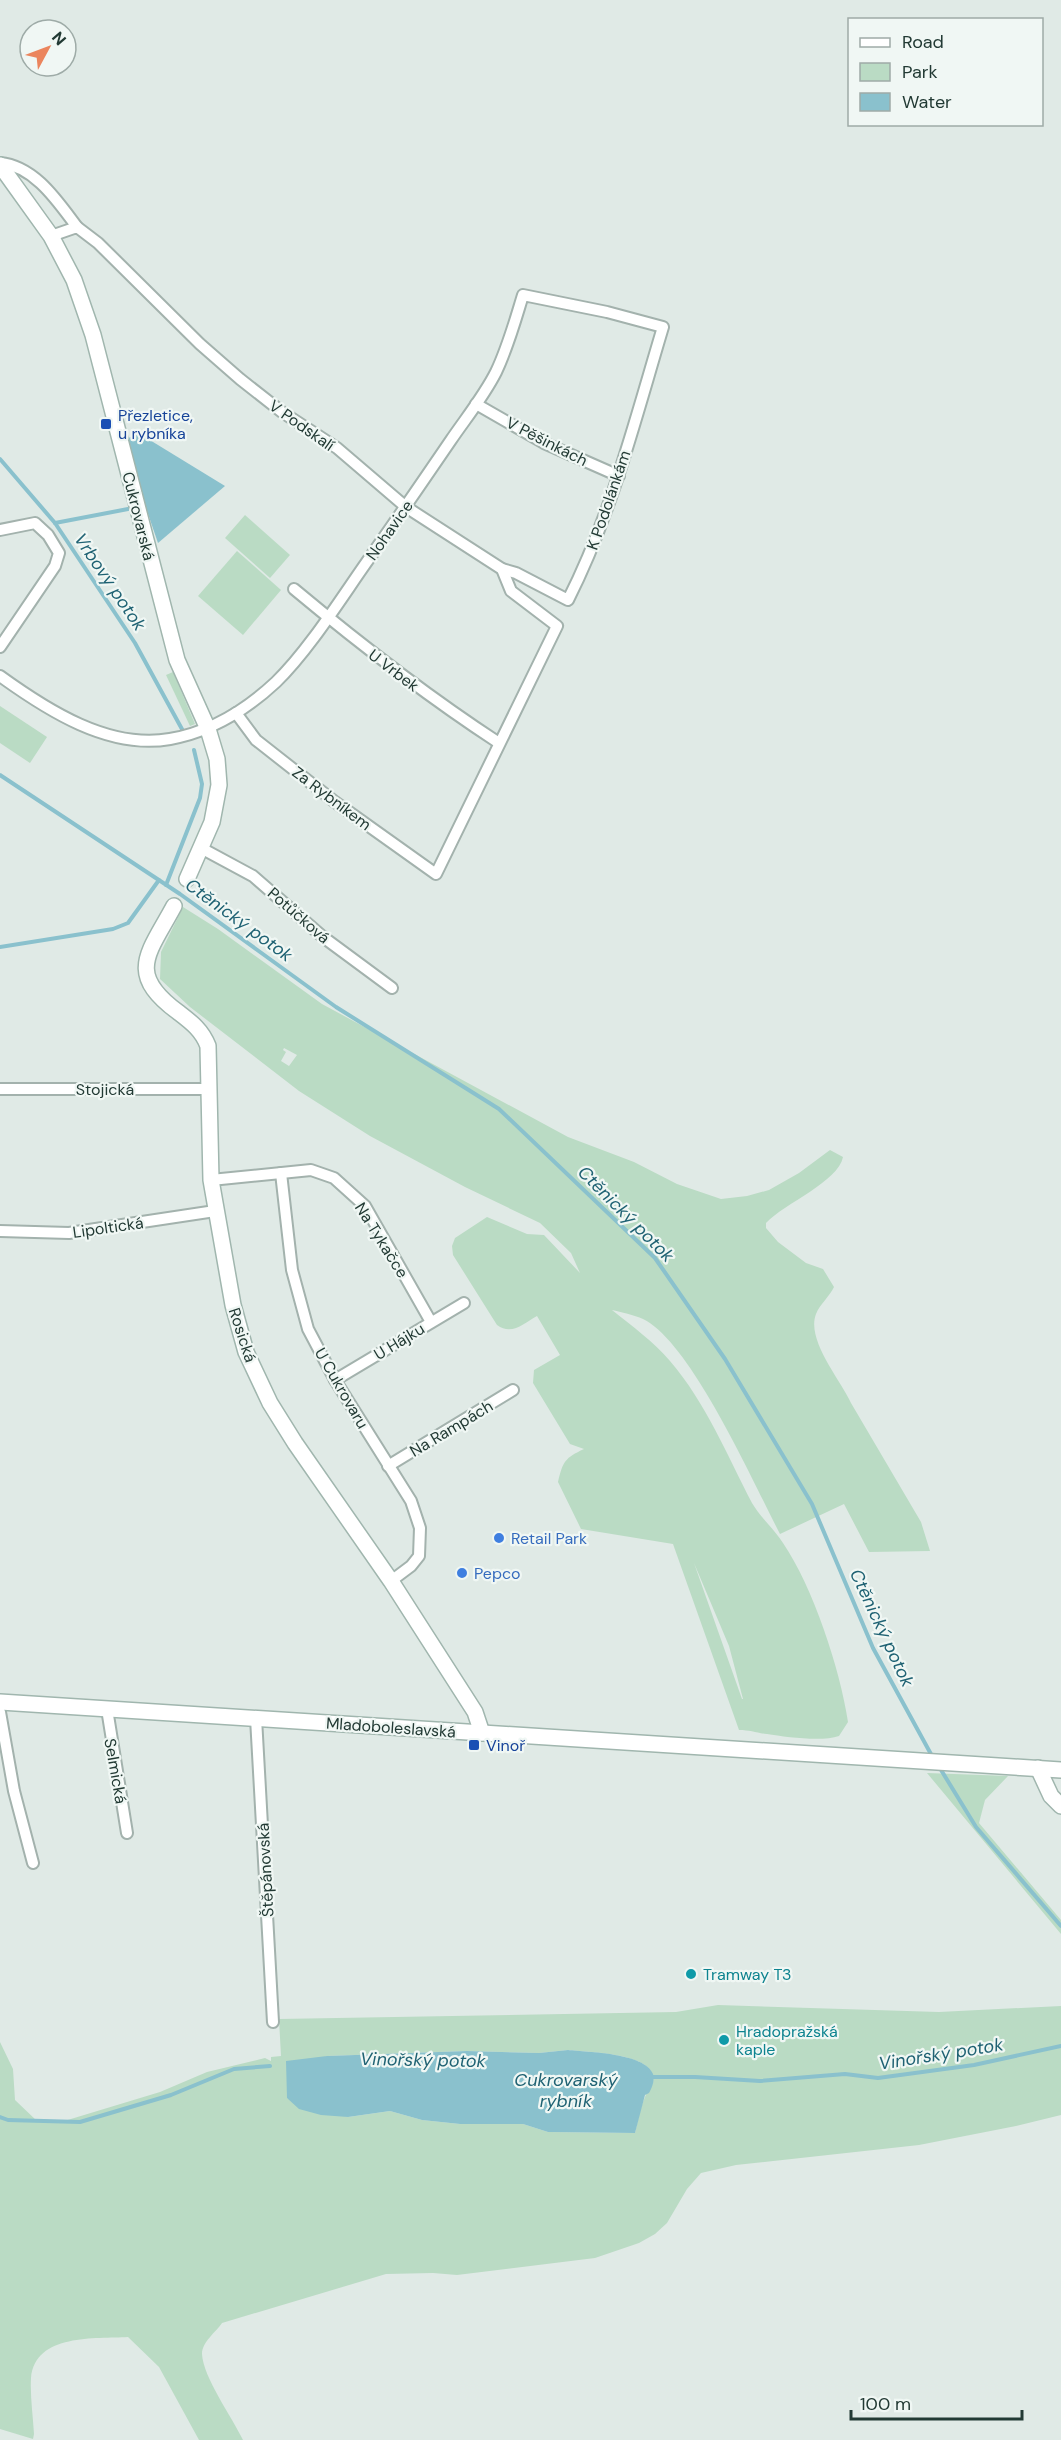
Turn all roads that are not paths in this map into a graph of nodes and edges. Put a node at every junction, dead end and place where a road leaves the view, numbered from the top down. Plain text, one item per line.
1 (0, 164) edge
2 (77, 227) junction
3 (51, 236) junction
4 (663, 327) joint
5 (476, 404) junction
6 (619, 476) junction
7 (405, 507) junction
8 (0, 530) edge
9 (502, 569) junction
10 (294, 589) dead end
11 (327, 617) junction
12 (0, 647) edge
13 (0, 676) edge
14 (236, 713) junction
15 (208, 729) junction
16 (499, 743) junction
17 (201, 848) junction
18 (188, 879) dead end
19 (174, 906) dead end
20 (392, 988) dead end
21 (0, 1089) edge
22 (210, 1089) junction
23 (281, 1173) junction
24 (211, 1180) junction
25 (215, 1211) junction
26 (0, 1231) edge
27 (464, 1303) dead end
28 (431, 1322) junction
29 (335, 1380) junction
30 (513, 1390) dead end
31 (388, 1466) junction
32 (391, 1581) junction
33 (0, 1702) edge
34 (107, 1709) junction
35 (0, 1712) edge
36 (256, 1718) junction
37 (482, 1733) junction
38 (1038, 1768) junction
39 (1061, 1770) edge
40 (1061, 1806) edge
41 (127, 1833) dead end
42 (33, 1863) dead end
43 (273, 2022) dead end

1 - 2 street, V Podskalí
1 - 3 street, Cukrovarská
2 - 3 street
2 - 7 street, V Podskalí
3 - 15 street, Cukrovarská
4 - 5 street, Nohavice
4 - 6 street, K Podolánkám
5 - 6 street, V Pěšinkách
5 - 7 street, Nohavice
6 - 9 street, K Podolánkám
7 - 9 street, V Podskalí
7 - 11 street, Nohavice
8 - 12 street
9 - 16 street, V Podskalí
10 - 11 street, U Vrbek
11 - 14 street, Nohavice
11 - 16 street, U Vrbek
13 - 15 street, Nohavice
14 - 15 street, Nohavice
14 - 16 street, Za Rybníkem
15 - 17 street, Cukrovarská
17 - 18 street, Cukrovarská
17 - 20 street, Potůčková
19 - 22 street, Rosická
21 - 22 street, Stojická
22 - 24 street, Rosická
23 - 24 street, Na Tykačce
23 - 28 street, Na Tykačce
23 - 29 street, U Cukrovaru
24 - 25 street, Rosická
25 - 26 street, Lipoltická
25 - 32 street, Rosická
27 - 28 street, U Hájku
28 - 29 street, U Hájku
29 - 31 street, U Cukrovaru
30 - 31 street, Na Rampách
31 - 32 street, U Cukrovaru
32 - 37 street, Rosická
33 - 34 street, Mladoboleslavská
34 - 36 street, Mladoboleslavská
34 - 41 street, Selmická
35 - 42 street
36 - 37 street, Mladoboleslavská
36 - 43 street, Štěpánovská
37 - 38 street, Mladoboleslavská
38 - 39 street, Mladoboleslavská
38 - 40 street

